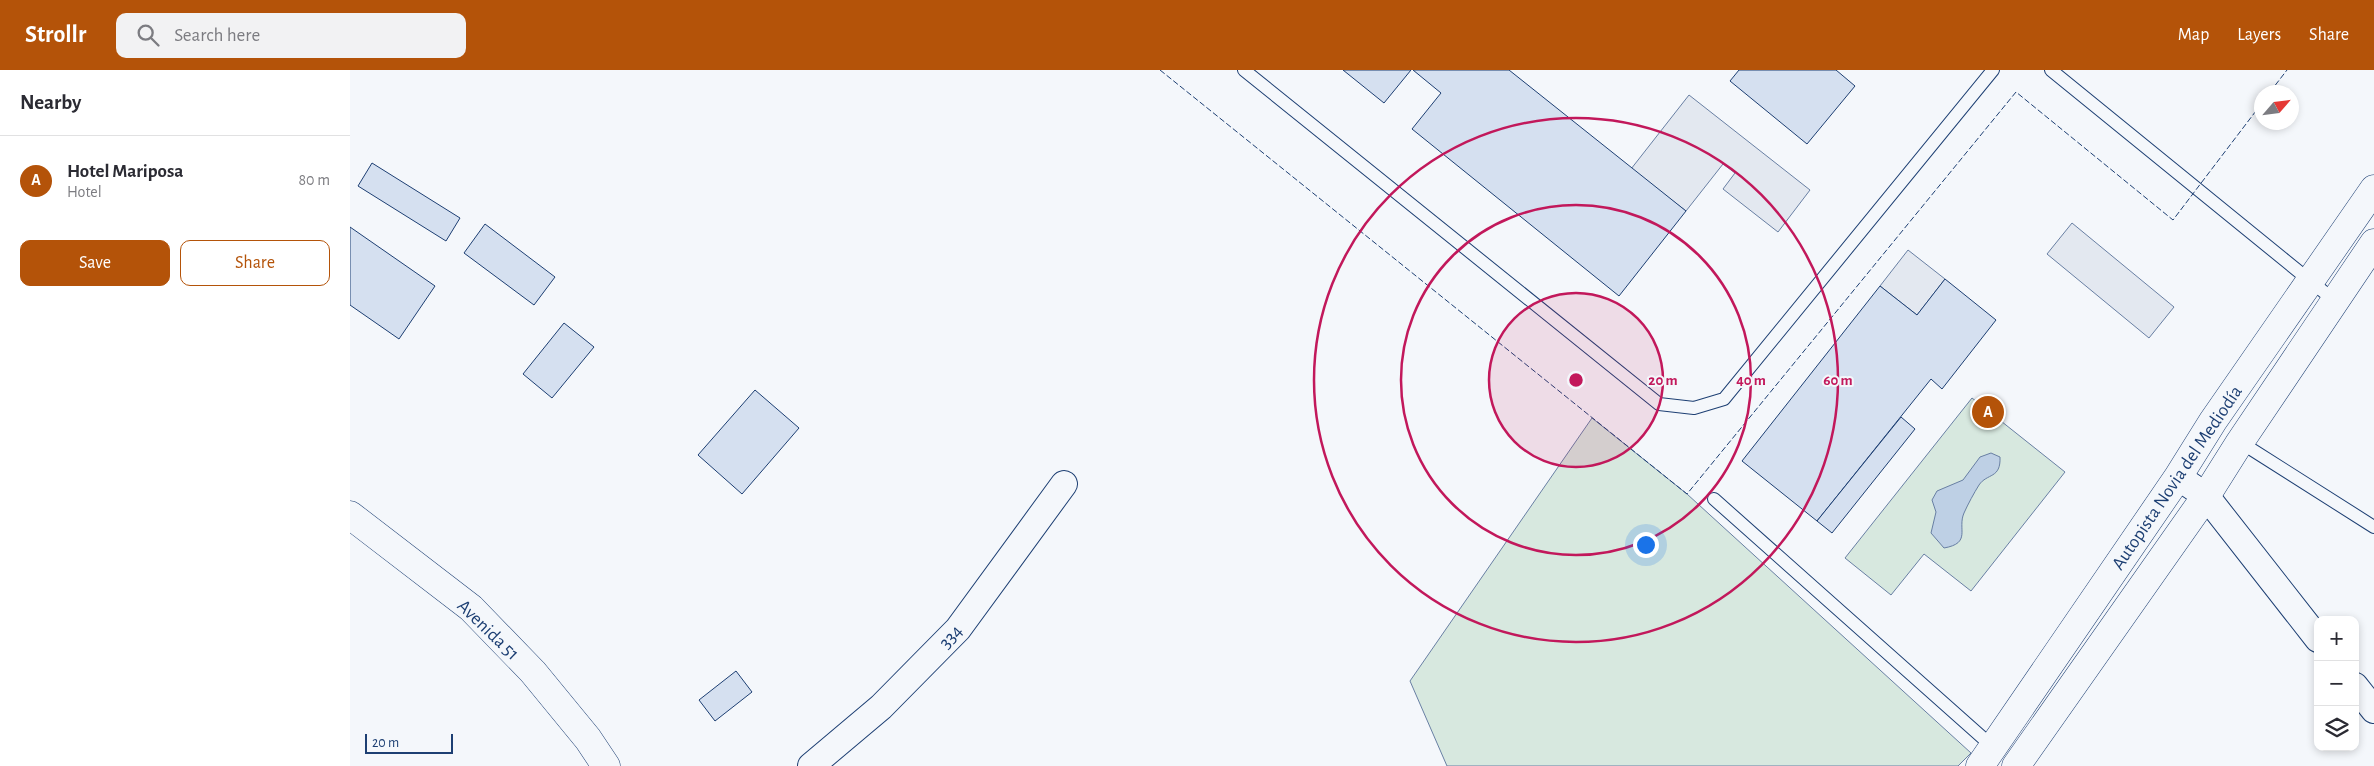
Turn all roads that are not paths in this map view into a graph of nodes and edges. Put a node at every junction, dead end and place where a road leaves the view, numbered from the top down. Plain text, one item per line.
1 (1244, 70) edge
2 (1994, 70) edge
3 (2051, 70) edge
4 (2374, 189) edge
5 (2374, 243) edge
6 (2311, 281) junction
7 (2335, 301) junction
8 (2240, 442) junction
9 (2178, 477) junction
10 (1064, 484) dead end
11 (2206, 496) junction
12 (1714, 499) dead end
13 (350, 515) edge
14 (2374, 527) edge
15 (2314, 634) edge
16 (2359, 691) edge
17 (2374, 710) edge
18 (1986, 757) edge
19 (606, 766) edge
20 (811, 766) edge
21 (2016, 766) edge

1 - 2 lane
3 - 6 lane
4 - 6 main road, Autopista Novia del Mediodía
5 - 7 main road, Autopista Novia del Mediodía
6 - 7 lane
6 - 9 main road, Autopista Novia del Mediodía
7 - 8 main road, Autopista Novia del Mediodía
8 - 11 main road, Autopista Novia del Mediodía
8 - 14 lane
9 - 11 street
9 - 18 main road, Autopista Novia del Mediodía
10 - 20 street, 334
11 - 15 street
11 - 21 main road, Autopista Novia del Mediodía
12 - 18 lane
13 - 19 main road, Avenida 51
16 - 17 street

